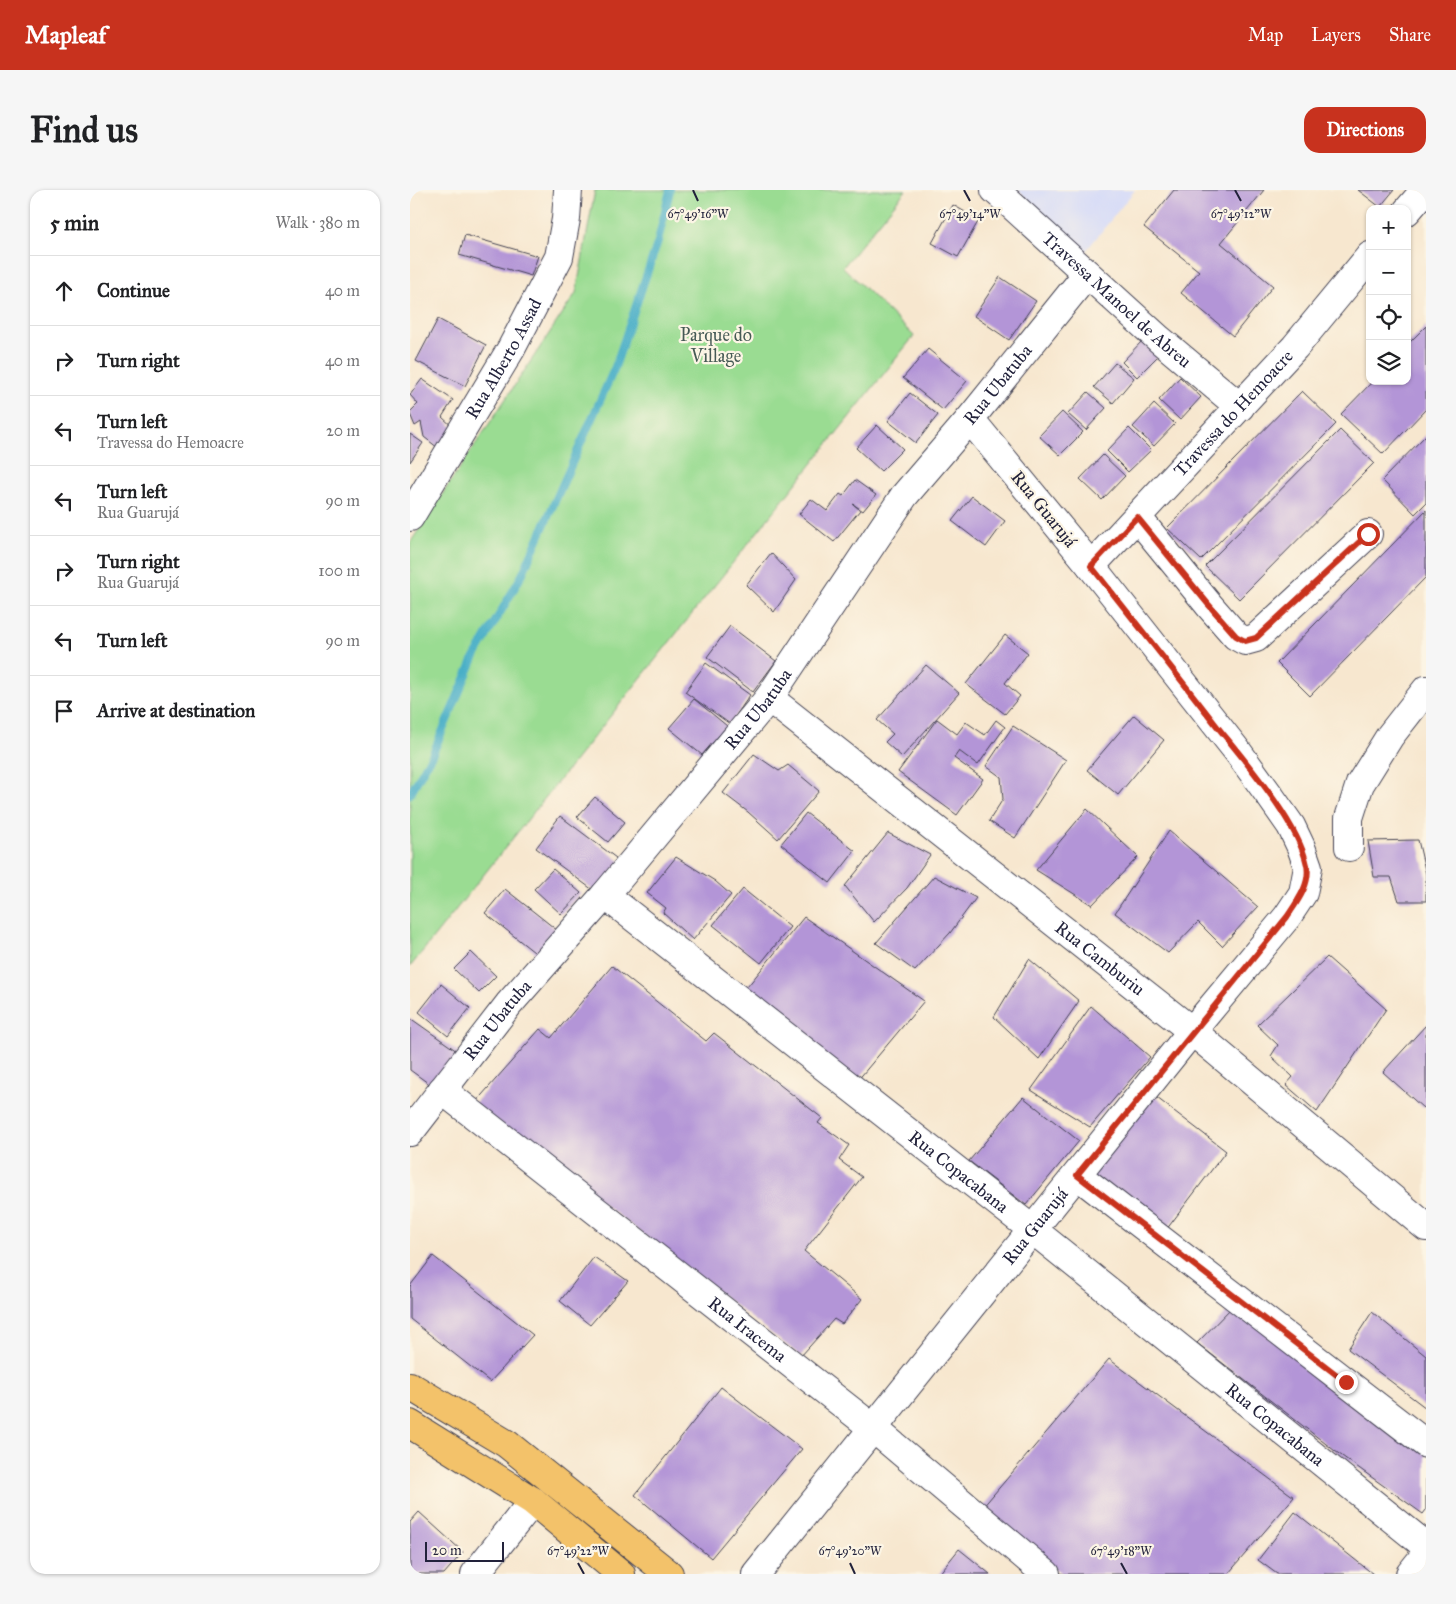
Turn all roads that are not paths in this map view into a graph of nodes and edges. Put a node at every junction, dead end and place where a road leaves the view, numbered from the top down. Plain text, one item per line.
1 (568, 190) edge
2 (996, 190) edge
3 (1425, 190) edge
4 (1411, 206) edge
5 (1366, 261) edge
6 (1087, 274) junction
7 (1240, 407) junction
8 (970, 419) junction
9 (410, 517) edge
10 (1137, 517) junction
11 (1368, 534) dead end
12 (1091, 566) junction
13 (1426, 690) edge
14 (770, 698) junction
15 (1349, 847) dead end
16 (605, 895) junction
17 (1192, 1032) junction
18 (442, 1090) junction
19 (410, 1132) edge
20 (1077, 1175) junction
21 (1426, 1227) edge
22 (1033, 1230) junction
23 (410, 1386) edge
24 (410, 1424) edge
25 (873, 1428) junction
26 (1426, 1444) edge
27 (534, 1501) junction
28 (1426, 1546) edge
29 (1426, 1554) edge
30 (475, 1574) edge
31 (621, 1574) edge
32 (669, 1574) edge
33 (756, 1574) edge
34 (1046, 1574) edge
35 (1410, 1574) edge

1 - 9 street, Rua Alberto Assad
2 - 6 street, Travessa Manoel de Abreu
3 - 4 street
5 - 7 street, Travessa do Hemoacre
6 - 7 street, Travessa Manoel de Abreu
6 - 8 street, Rua Ubatuba
7 - 10 street, Travessa do Hemoacre
8 - 12 street, Rua Guarujá
8 - 14 street, Rua Ubatuba
10 - 11 street
10 - 12 street, Travessa do Hemoacre
12 - 17 street, Rua Guarujá
13 - 15 street
14 - 16 street, Rua Ubatuba
14 - 17 street, Rua Camburiu
16 - 18 street, Rua Ubatuba
16 - 22 street, Rua Copacabana
17 - 20 street, Rua Guarujá
17 - 21 street, Rua Camburiu
18 - 19 street, Rua Ubatuba
18 - 25 street, Rua Iracema
20 - 22 street, Rua Guarujá
20 - 26 street
22 - 25 street, Rua Guarujá
22 - 28 street, Rua Copacabana
23 - 32 main road
24 - 27 main road
25 - 33 street, Rua Guarujá
25 - 34 street, Rua Iracema
27 - 30 street
27 - 31 main road
29 - 35 street

